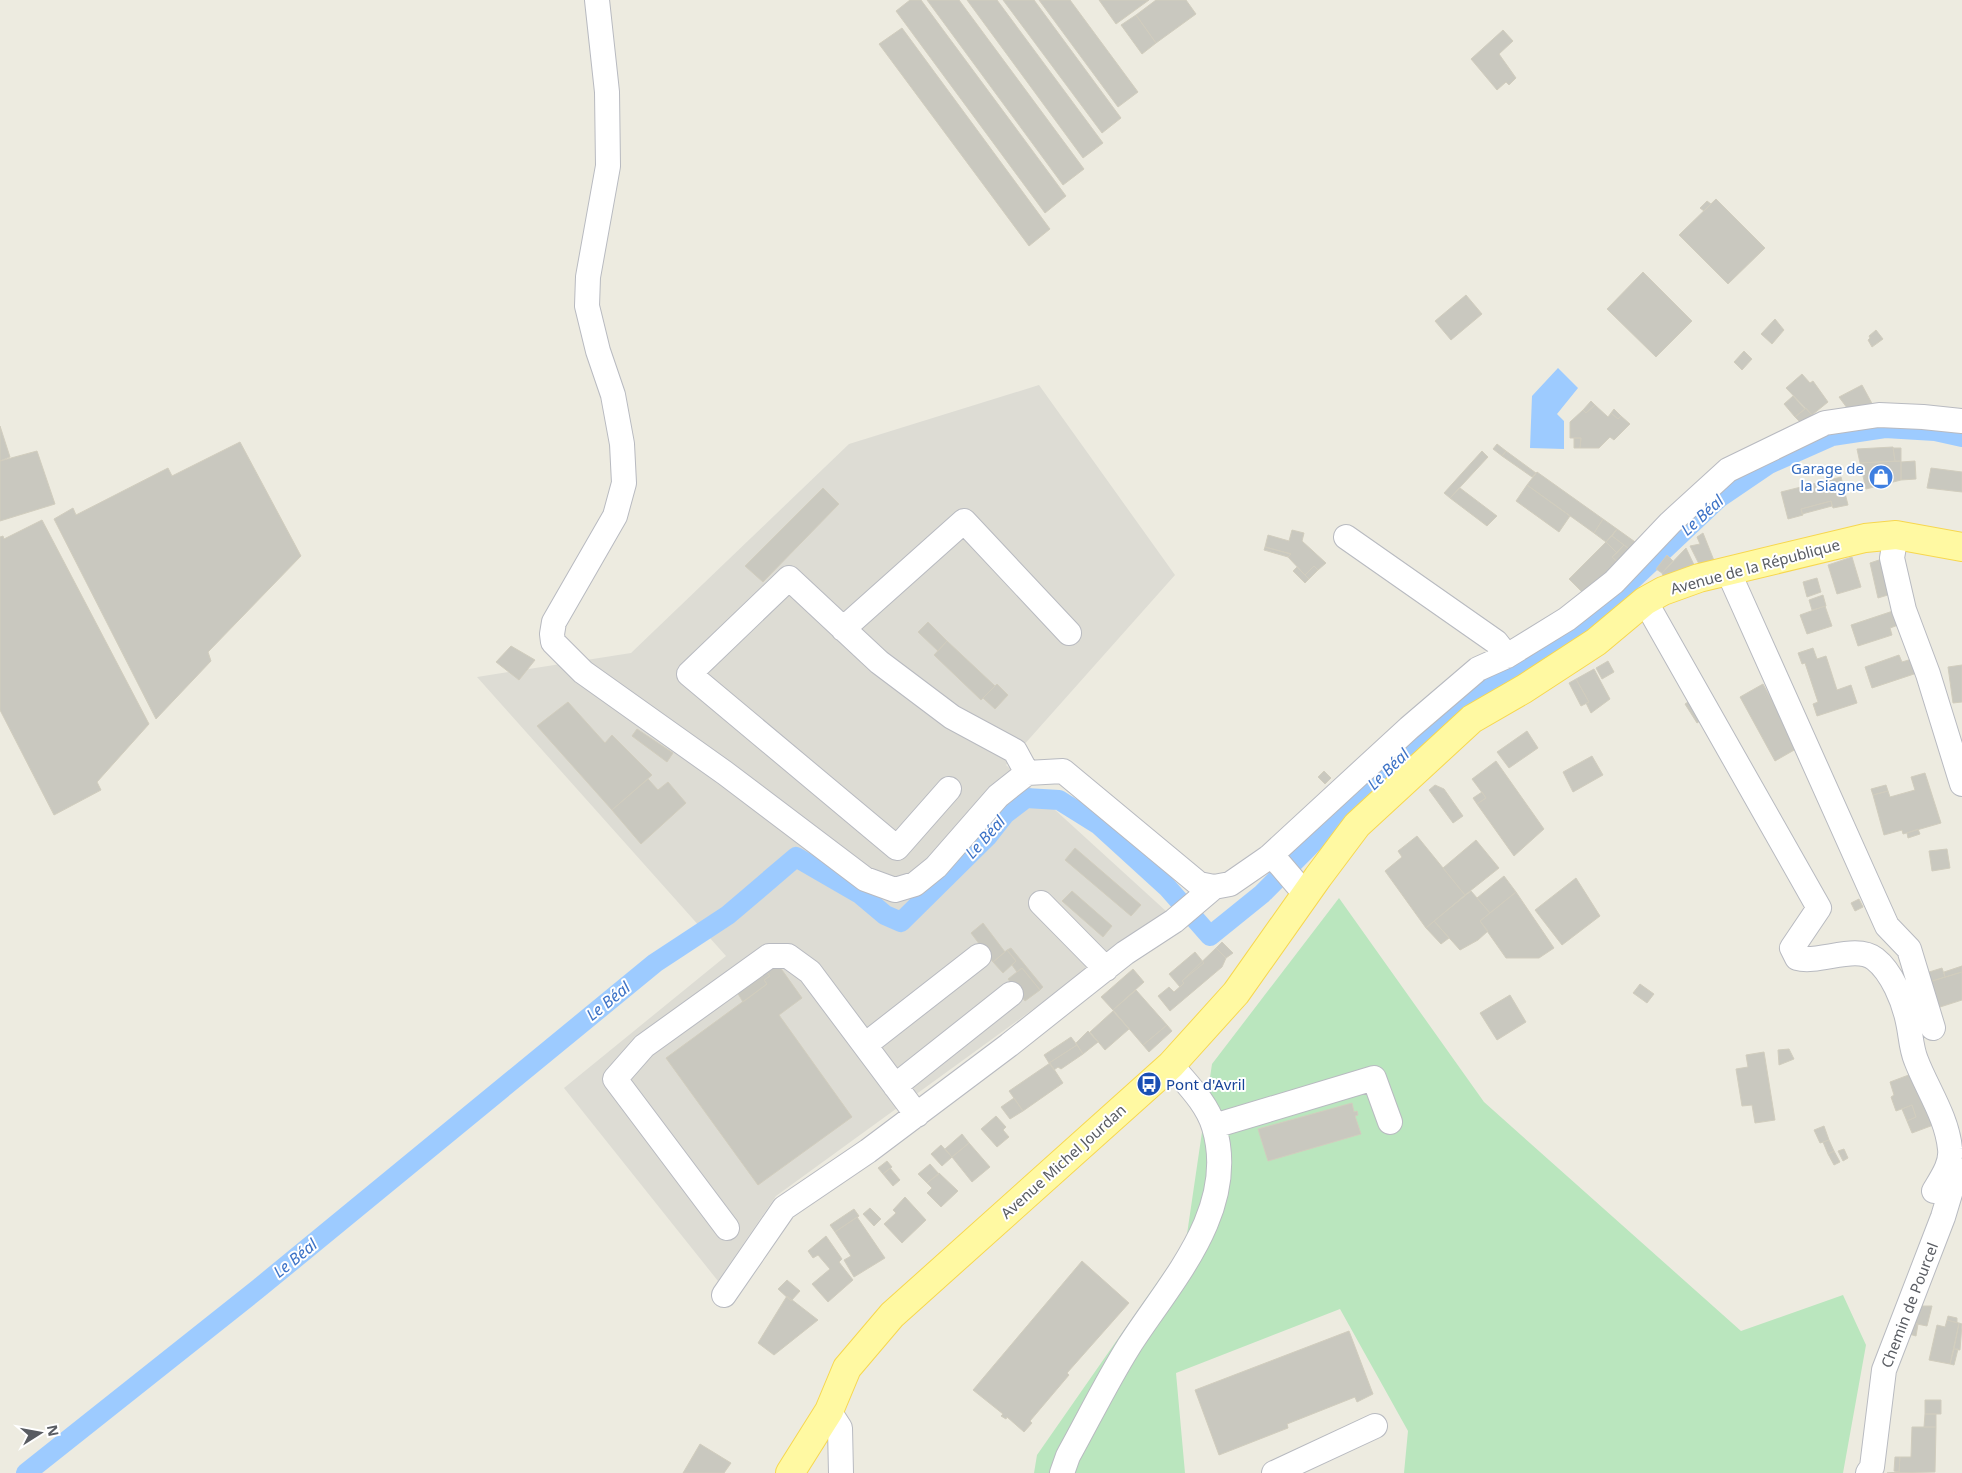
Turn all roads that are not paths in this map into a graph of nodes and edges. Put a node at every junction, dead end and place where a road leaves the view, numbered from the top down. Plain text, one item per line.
1 (597, 0) edge
2 (1962, 421) edge
3 (1896, 535) junction
4 (1346, 537) dead end
5 (1962, 546) edge
6 (1728, 571) junction
7 (1645, 601) junction
8 (843, 629) junction
9 (1070, 633) dead end
10 (1507, 656) junction
11 (1027, 773) junction
12 (1962, 784) edge
13 (949, 789) dead end
14 (1358, 825) joint
15 (1273, 859) junction
16 (1299, 887) junction
17 (1214, 888) junction
18 (1041, 903) dead end
19 (979, 956) dead end
20 (1106, 969) junction
21 (1011, 994) dead end
22 (1932, 1028) dead end
23 (865, 1045) junction
24 (1171, 1065) junction
25 (895, 1086) junction
26 (917, 1115) junction
27 (1390, 1122) dead end
28 (1214, 1126) junction
29 (1962, 1170) edge
30 (1934, 1191) dead end
31 (727, 1228) dead end
32 (724, 1296) dead end
33 (829, 1411) junction
34 (1375, 1426) dead end
35 (793, 1472) edge
36 (841, 1473) edge
37 (1062, 1473) edge
38 (1274, 1473) edge
39 (1868, 1473) edge

1 - 11 street
2 - 10 street
3 - 5 main road, Avenue de la République
3 - 6 main road, Avenue de la République
3 - 12 street
4 - 10 street
6 - 7 main road, Avenue de la République
6 - 22 street
7 - 14 main road, Avenue de la République
7 - 30 street
8 - 9 street
8 - 11 street
8 - 13 street
10 - 15 street
11 - 17 street
14 - 16 main road, Avenue Michel Jourdan
15 - 16 street
15 - 17 street
16 - 24 main road, Avenue Michel Jourdan
17 - 20 street
18 - 20 street
19 - 23 street
20 - 26 street
21 - 25 street
23 - 25 street
23 - 31 street
24 - 28 street
24 - 33 main road, Avenue Michel Jourdan
25 - 26 street
26 - 32 street
27 - 28 street
28 - 37 street
29 - 39 street, Chemin de Pourcel
33 - 35 main road, Avenue Michel Jourdan
33 - 36 street
34 - 38 street

